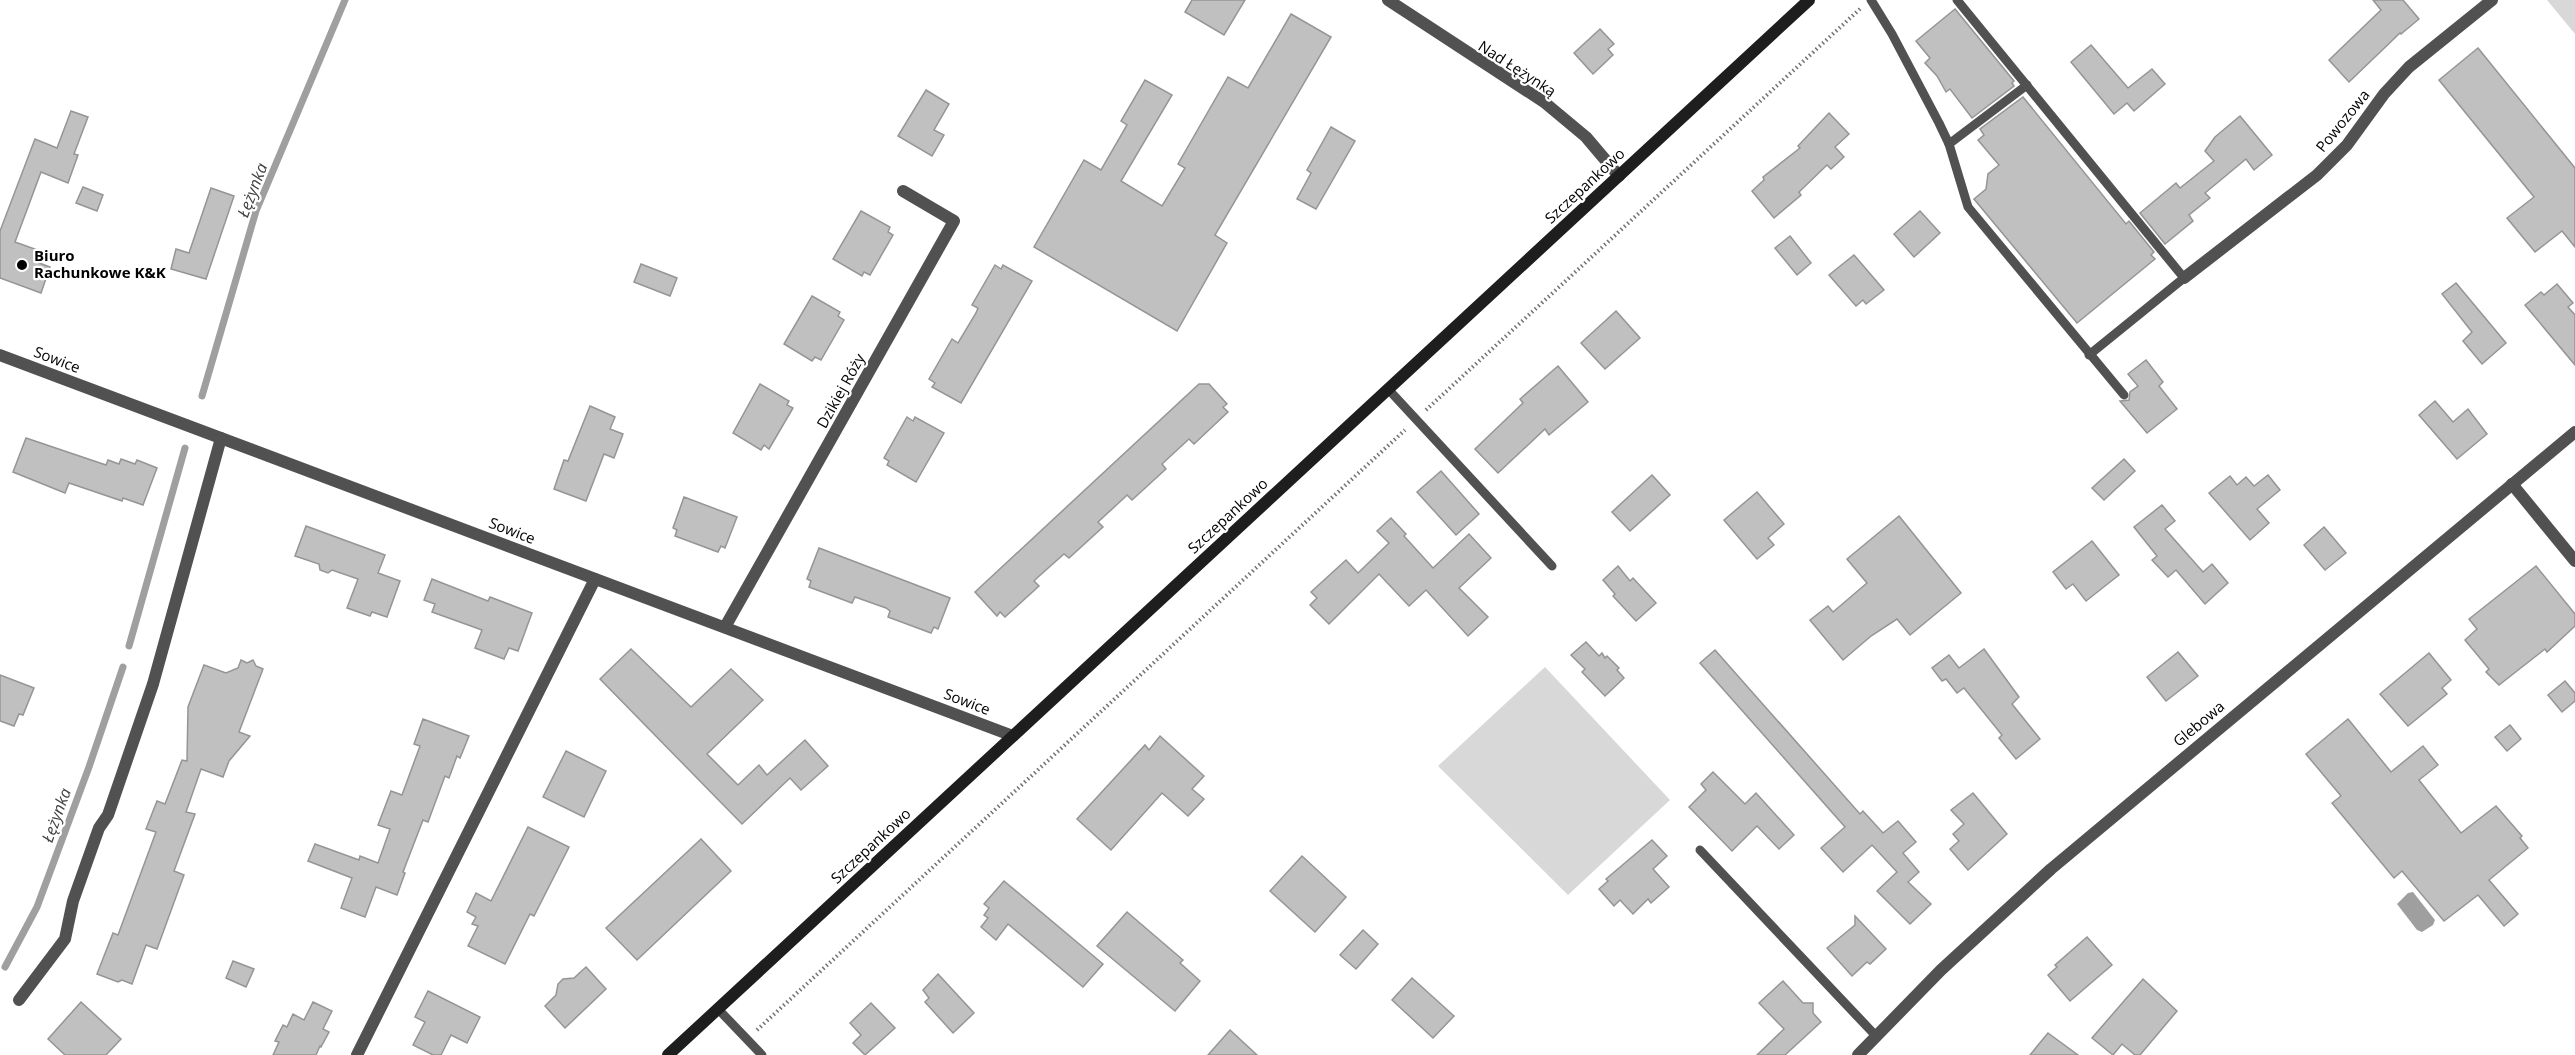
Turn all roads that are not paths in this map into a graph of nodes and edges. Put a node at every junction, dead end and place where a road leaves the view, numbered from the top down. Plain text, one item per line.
1 (1388, 0) edge
2 (1809, 0) edge
3 (1871, 0) edge
4 (1957, 0) edge
5 (2492, 0) edge
6 (2027, 85) junction
7 (1949, 144) junction
8 (1619, 176) junction
9 (903, 191) dead end
10 (2184, 278) junction
11 (0, 355) edge
12 (2089, 355) junction
13 (1388, 389) junction
14 (2124, 395) dead end
15 (2575, 432) edge
16 (222, 438) junction
17 (2512, 484) junction
18 (2575, 561) edge
19 (1551, 566) dead end
20 (595, 579) junction
21 (725, 627) junction
22 (1013, 736) junction
23 (1700, 850) dead end
24 (19, 1000) dead end
25 (718, 1009) junction
26 (1876, 1036) junction
27 (357, 1055) edge
28 (668, 1055) edge
29 (762, 1055) edge
30 (1858, 1055) edge

1 - 8 street, Nad Łężynką
2 - 8 street, Szczepankowo
3 - 7 lane
4 - 6 lane
5 - 10 street, Powozowa
6 - 7 lane
6 - 10 lane
7 - 12 lane
8 - 13 street, Szczepankowo
9 - 21 street, Dzikiej Róży
10 - 12 lane
11 - 16 street, Sowice
12 - 14 lane
13 - 19 lane
13 - 22 street, Szczepankowo
15 - 17 street, Glebowa
16 - 20 street, Sowice
16 - 24 street
17 - 18 street
17 - 26 street, Glebowa
20 - 21 street, Sowice
20 - 27 street
21 - 22 street, Sowice
22 - 25 street, Szczepankowo
23 - 26 lane
25 - 28 street, Szczepankowo
25 - 29 lane
26 - 30 street, Glebowa

